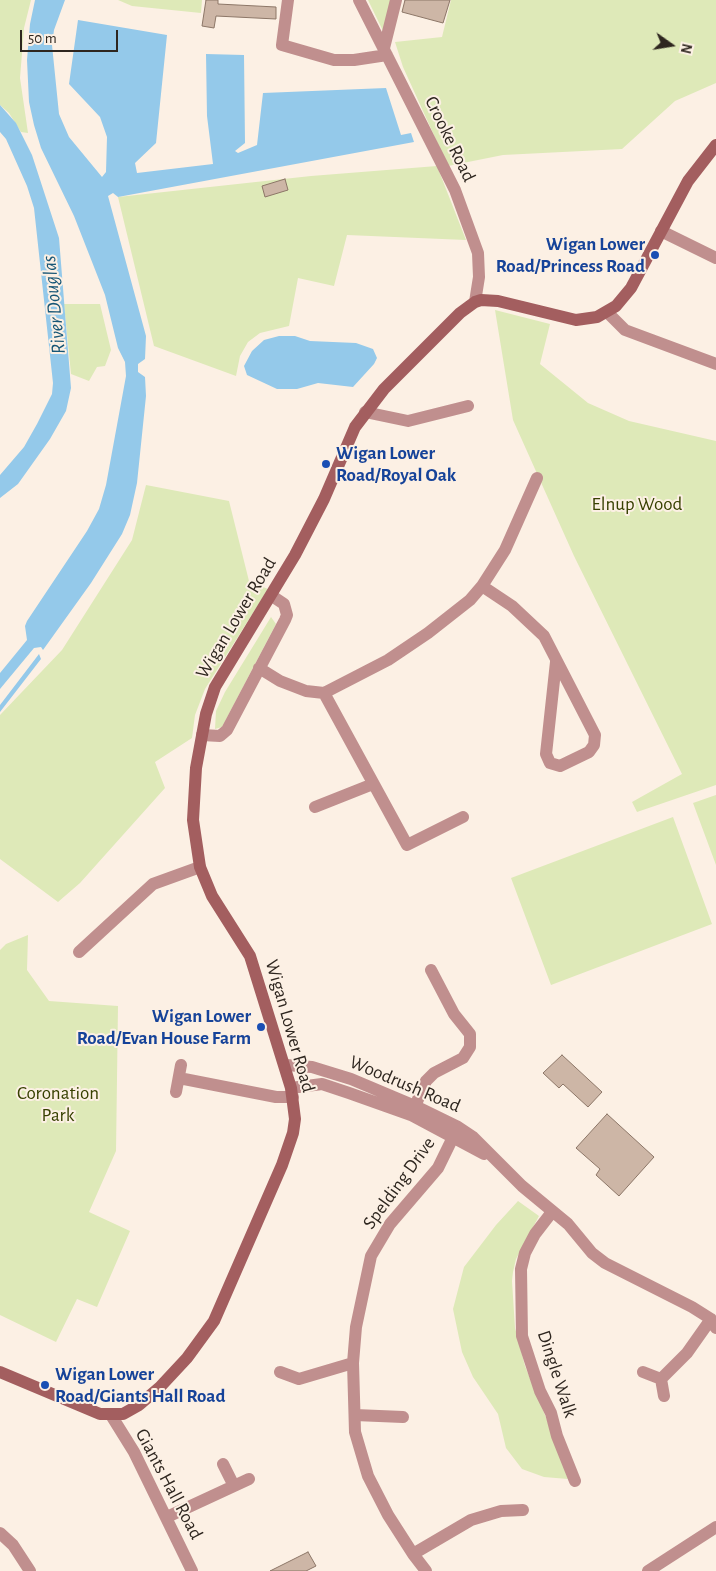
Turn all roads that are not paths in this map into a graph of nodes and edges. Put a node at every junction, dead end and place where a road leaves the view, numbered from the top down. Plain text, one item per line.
1 (288, 0) edge
2 (359, 0) edge
3 (396, 0) edge
4 (386, 52) junction
5 (716, 145) edge
6 (661, 231) junction
7 (716, 258) edge
8 (475, 302) junction
9 (607, 312) junction
10 (716, 364) edge
11 (468, 406) dead end
12 (365, 412) junction
13 (537, 478) dead end
14 (482, 586) junction
15 (272, 596) junction
16 (556, 662) junction
17 (259, 668) junction
18 (324, 694) junction
19 (202, 735) junction
20 (373, 784) junction
21 (315, 807) dead end
22 (463, 817) dead end
23 (200, 867) junction
24 (87, 951) dead end
25 (431, 970) dead end
26 (286, 1065) junction
27 (176, 1092) dead end
28 (292, 1092) junction
29 (413, 1111) junction
30 (456, 1132) junction
31 (552, 1212) junction
32 (714, 1323) edge
33 (353, 1363) junction
34 (0, 1372) edge
35 (280, 1372) dead end
36 (643, 1372) dead end
37 (661, 1379) junction
38 (664, 1396) dead end
39 (111, 1415) junction
40 (355, 1415) junction
41 (403, 1417) dead end
42 (223, 1464) dead end
43 (249, 1479) dead end
44 (575, 1481) dead end
45 (234, 1486) junction
46 (523, 1510) dead end
47 (167, 1517) junction
48 (716, 1527) edge
49 (0, 1533) edge
50 (413, 1554) junction
51 (30, 1571) edge
52 (192, 1571) edge
53 (426, 1571) edge
54 (648, 1571) edge

1 - 4 street
2 - 4 street, Crooke Road
3 - 4 street
4 - 8 street, Crooke Road
5 - 6 main road
6 - 7 street
6 - 9 main road
8 - 9 main road
8 - 12 main road, Wigan Lower Road
9 - 10 street
11 - 12 street
12 - 15 main road, Wigan Lower Road
13 - 14 street
14 - 16 street
14 - 18 street
15 - 17 street
15 - 19 main road, Wigan Lower Road
16 - 16 street
17 - 18 street
17 - 19 street
18 - 20 street
19 - 23 main road, Wigan Lower Road
20 - 21 street
20 - 22 street
23 - 24 street
23 - 26 main road, Wigan Lower Road
25 - 29 street
26 - 28 main road, Wigan Lower Road
26 - 29 street, Woodrush Road
27 - 28 street, Woodrush Road
28 - 29 street, Woodrush Road
28 - 39 main road, Wigan Lower Road
29 - 30 street, Woodrush Road
30 - 31 street, Woodrush Road
30 - 33 street, Spelding Drive
31 - 32 street
31 - 44 street, Dingle Walk
32 - 37 street
33 - 35 street
33 - 40 street, Spelding Drive
34 - 39 main road
36 - 37 street
37 - 38 street
39 - 47 street, Giants Hall Road
40 - 41 street
40 - 50 street, Spelding Drive
42 - 45 street
43 - 45 street
45 - 47 street
46 - 50 street
47 - 52 street, Giants Hall Road
48 - 54 street
49 - 51 street
50 - 53 street, Spelding Drive

